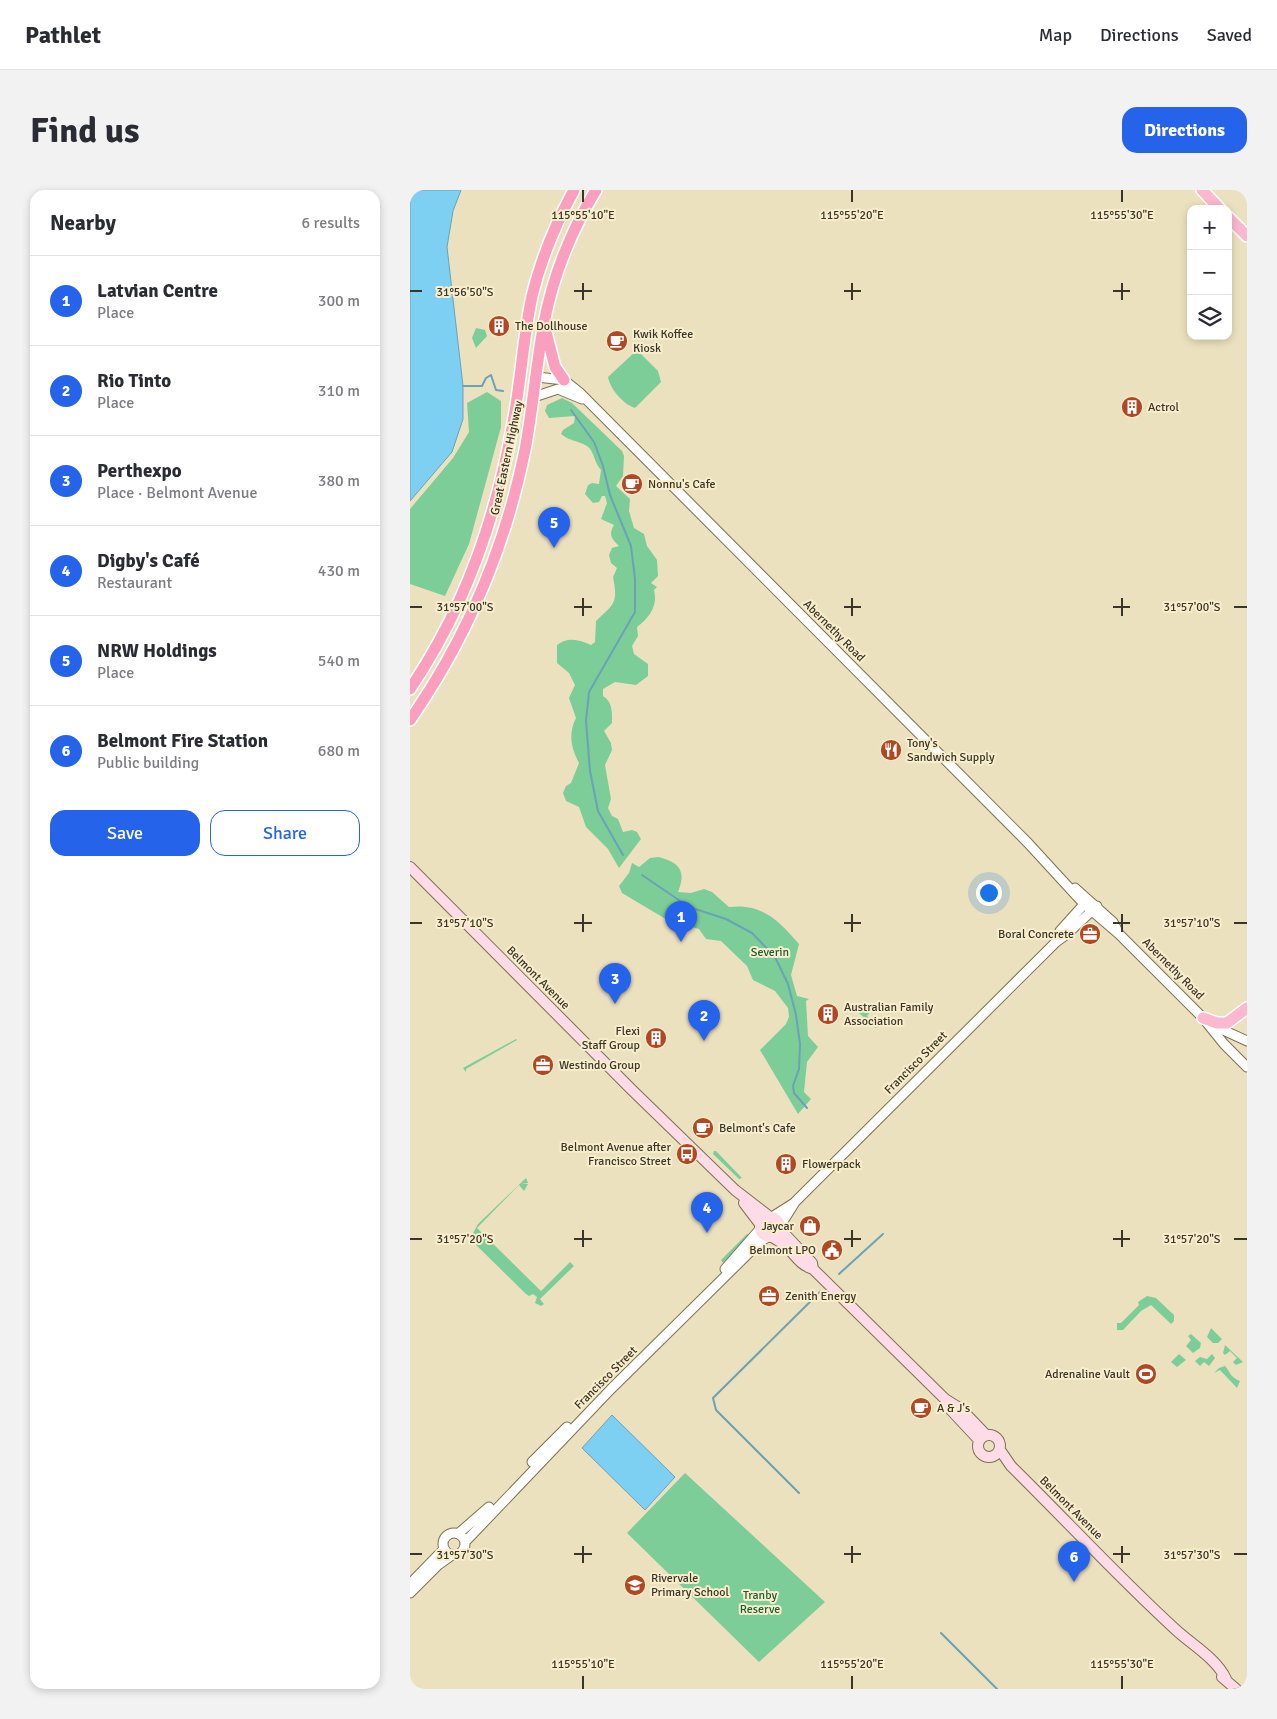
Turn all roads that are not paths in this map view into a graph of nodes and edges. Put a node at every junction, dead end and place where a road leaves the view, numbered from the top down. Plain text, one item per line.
1 (574, 190) edge
2 (596, 190) edge
3 (1202, 190) edge
4 (1216, 205) edge
5 (1232, 221) edge
6 (1247, 236) edge
7 (544, 324) junction
8 (536, 377) junction
9 (564, 380) junction
10 (534, 397) junction
11 (585, 400) junction
12 (514, 422) junction
13 (410, 689) edge
14 (410, 720) edge
15 (410, 866) edge
16 (1086, 902) junction
17 (1094, 909) junction
18 (1056, 942) junction
19 (1247, 1008) edge
20 (1206, 1020) junction
21 (1247, 1041) edge
22 (1247, 1067) edge
23 (735, 1190) junction
24 (795, 1202) junction
25 (771, 1217) junction
26 (760, 1227) junction
27 (775, 1232) junction
28 (983, 1438) junction
29 (997, 1454) junction
30 (459, 1533) junction
31 (466, 1541) junction
32 (444, 1549) junction
33 (452, 1555) junction
34 (410, 1584) edge
35 (410, 1593) edge
36 (1236, 1689) edge

1 - 12 highway, Great Eastern Highway
2 - 7 highway, Great Eastern Highway
3 - 4 main road
5 - 6 main road
7 - 8 highway, Great Eastern Highway
7 - 9 highway
8 - 9 street
8 - 10 highway, Great Eastern Highway
8 - 12 highway
9 - 11 street, Abernethy Road
10 - 11 street, Abernethy Road
10 - 14 highway, Great Eastern Highway
11 - 16 street, Abernethy Road
12 - 13 highway, Great Eastern Highway
15 - 23 main road, Belmont Avenue
16 - 17 street, Abernethy Road
16 - 18 street, Francisco Street
17 - 18 street, Francisco Street
17 - 20 street, Abernethy Road
18 - 24 street, Francisco Street
19 - 20 main road
20 - 21 street, Abernethy Road
20 - 22 street, Abernethy Road
23 - 25 main road, Belmont Avenue
23 - 26 main road, Belmont Avenue
24 - 25 street, Francisco Street
24 - 27 street, Francisco Street
25 - 26 main road
25 - 27 main road, Belmont Avenue
26 - 27 main road, Belmont Avenue
26 - 30 street, Francisco Street
27 - 28 main road
27 - 31 street, Francisco Street
28 - 29 main road
28 - 29 main road
29 - 36 main road, Belmont Avenue
30 - 31 street
30 - 32 street
31 - 33 street
32 - 33 street
32 - 34 street
33 - 35 street

